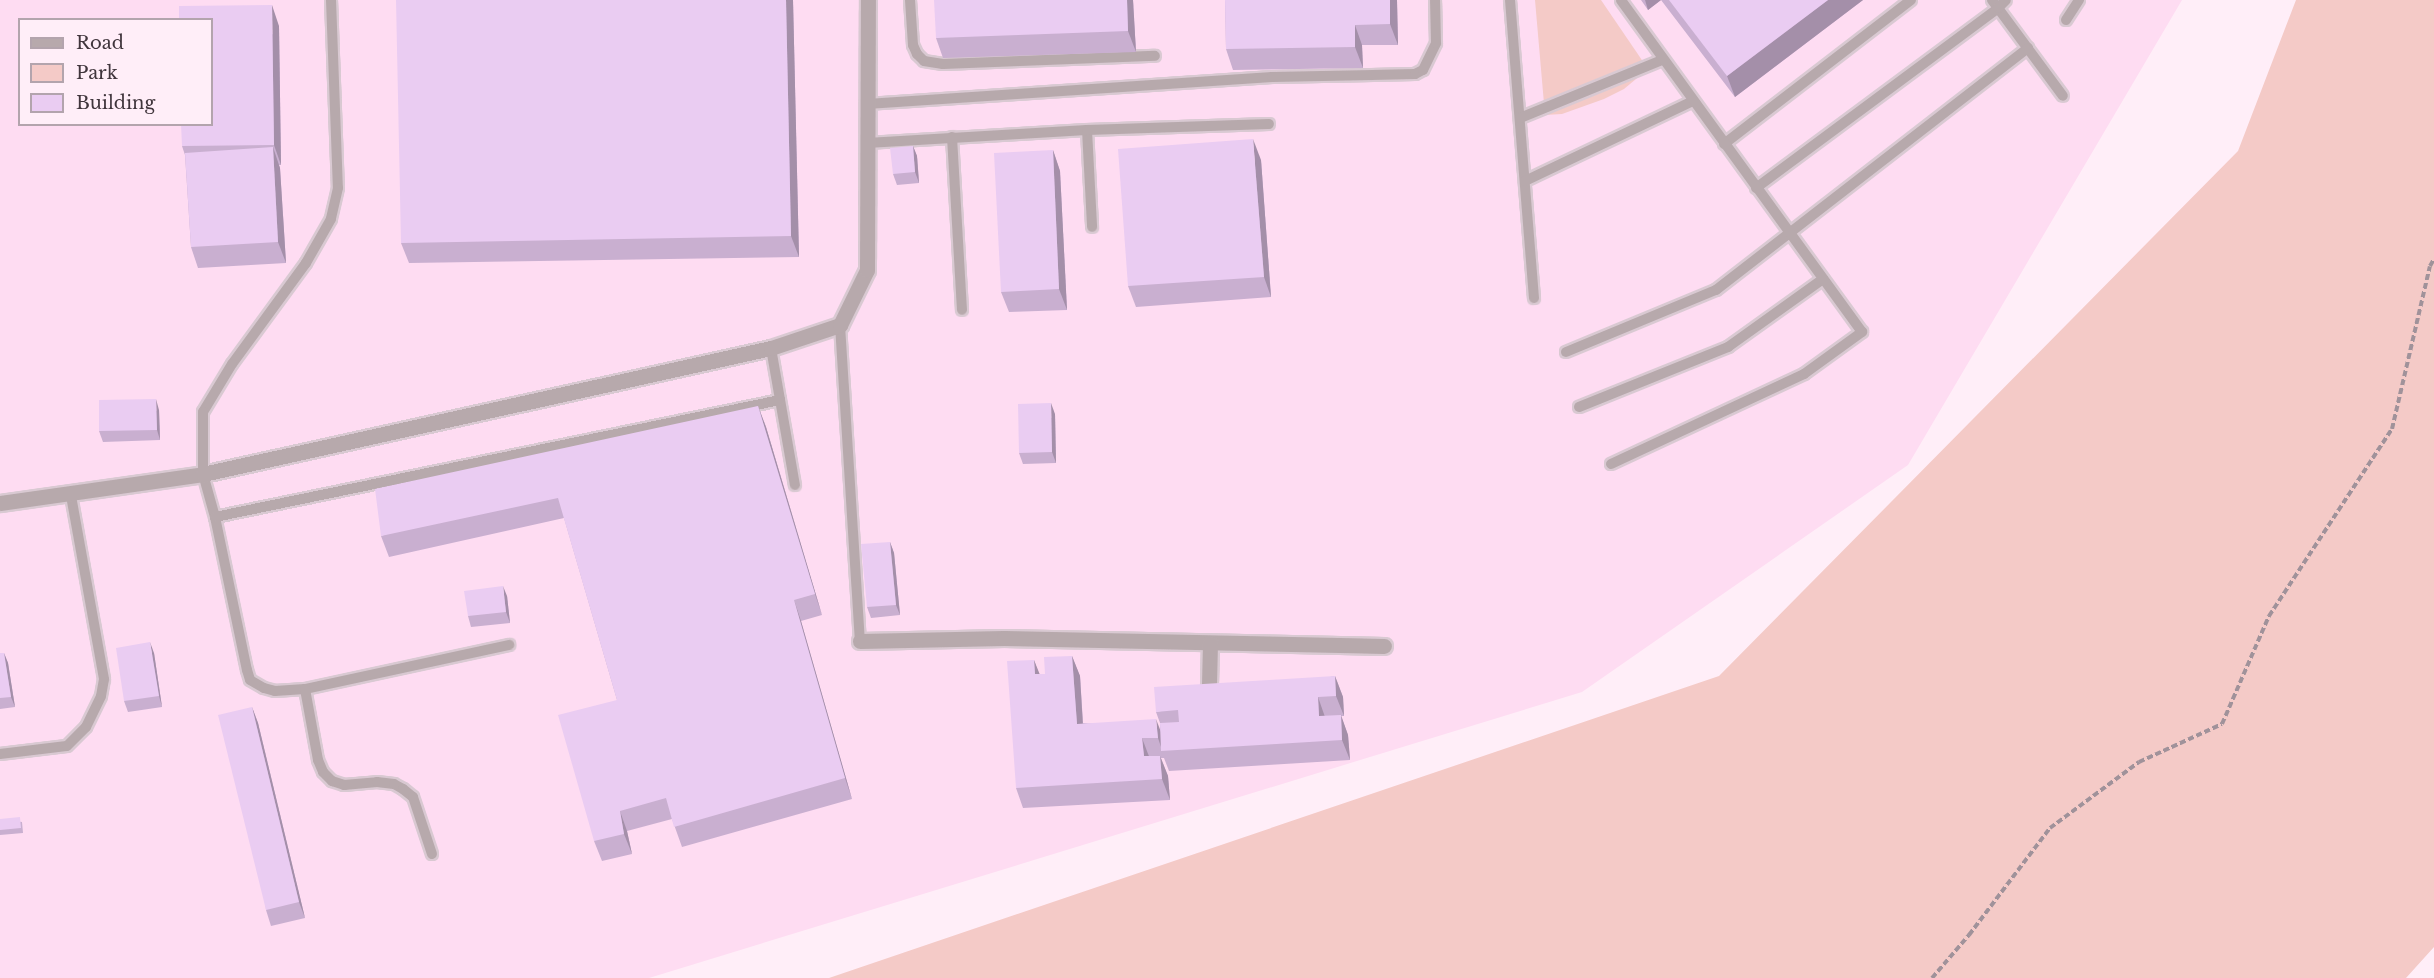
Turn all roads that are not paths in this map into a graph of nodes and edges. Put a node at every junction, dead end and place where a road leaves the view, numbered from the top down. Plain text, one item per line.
1 (331, 0) edge
2 (868, 0) edge
3 (910, 0) edge
4 (1435, 0) edge
5 (1510, 0) edge
6 (1621, 0) edge
7 (1911, 0) edge
8 (2079, 0) edge
9 (1999, 3) edge
10 (2066, 20) dead end
11 (2028, 48) junction
12 (1155, 56) dead end
13 (1662, 60) junction
14 (2063, 96) dead end
15 (1693, 101) junction
16 (867, 104) junction
17 (1520, 118) junction
18 (1269, 124) dead end
19 (1087, 130) junction
20 (952, 137) junction
21 (867, 144) junction
22 (1724, 144) junction
23 (1525, 181) junction
24 (1756, 188) junction
25 (1092, 227) dead end
26 (1789, 233) junction
27 (1823, 279) junction
28 (1534, 298) dead end
29 (962, 310) dead end
30 (840, 326) junction
31 (771, 348) junction
32 (1566, 352) dead end
33 (780, 400) junction
34 (1579, 407) dead end
35 (1611, 464) dead end
36 (203, 474) junction
37 (795, 485) dead end
38 (71, 495) junction
39 (0, 503) edge
40 (215, 517) junction
41 (860, 641) joint
42 (1210, 643) junction
43 (509, 645) dead end
44 (1383, 646) dead end
45 (1209, 684) edge
46 (305, 689) junction
47 (0, 754) edge
48 (432, 854) dead end

1 - 36 lane
2 - 16 street
3 - 12 lane
4 - 16 lane
5 - 17 lane
6 - 13 lane
7 - 22 lane
8 - 10 lane
9 - 11 lane
9 - 24 lane
11 - 14 lane
11 - 26 lane
13 - 15 lane
13 - 17 lane
15 - 22 lane
15 - 23 lane
16 - 21 street
17 - 23 lane
18 - 19 lane
19 - 20 lane
19 - 25 lane
20 - 21 lane
20 - 29 lane
21 - 30 street
22 - 24 lane
23 - 28 lane
24 - 26 lane
26 - 27 lane
26 - 32 lane
27 - 34 lane
27 - 35 lane
30 - 31 street
30 - 41 lane
31 - 33 lane
31 - 36 street
33 - 37 lane
33 - 40 lane
36 - 38 street
36 - 40 lane
38 - 39 street
38 - 47 lane
40 - 46 lane
41 - 42 street
42 - 44 street
42 - 45 street
43 - 46 lane
46 - 48 lane

